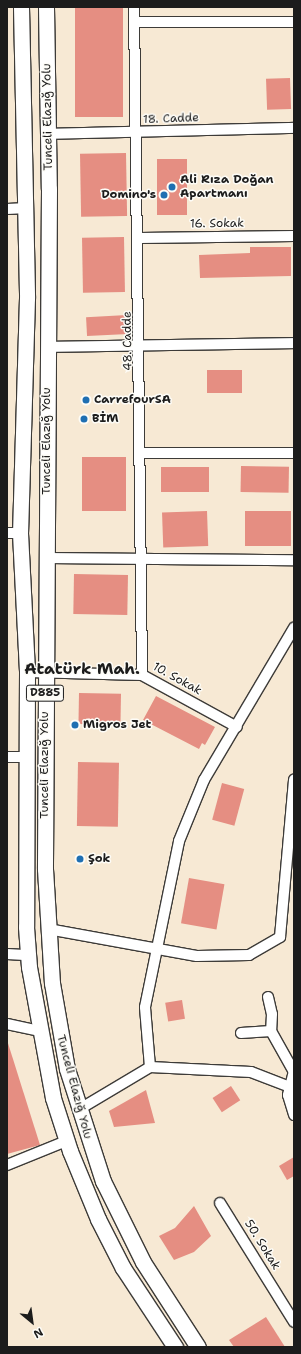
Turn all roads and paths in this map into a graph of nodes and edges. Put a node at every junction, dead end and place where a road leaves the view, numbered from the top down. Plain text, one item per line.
1 (21, 7) edge
2 (46, 7) edge
3 (134, 7) edge
4 (135, 22) junction
5 (294, 22) edge
6 (294, 128) edge
7 (137, 133) junction
8 (48, 134) junction
9 (28, 208) junction
10 (7, 209) edge
11 (294, 236) edge
12 (140, 238) junction
13 (294, 343) edge
14 (141, 345) junction
15 (47, 347) junction
16 (142, 453) junction
17 (294, 453) edge
18 (13, 533) edge
19 (46, 558) junction
20 (142, 559) junction
21 (294, 560) edge
22 (294, 628) edge
23 (27, 672) junction
24 (45, 672) junction
25 (142, 675) junction
26 (237, 727) junction
27 (7, 757) edge
28 (27, 757) junction
29 (294, 780) edge
30 (48, 929) junction
31 (156, 948) junction
32 (7, 954) edge
33 (28, 955) junction
34 (268, 997) dead end
35 (7, 1024) edge
36 (40, 1031) junction
37 (271, 1031) junction
38 (241, 1033) dead end
39 (150, 1067) junction
40 (294, 1071) edge
41 (288, 1086) junction
42 (78, 1110) junction
43 (294, 1115) edge
44 (66, 1141) junction
45 (7, 1165) edge
46 (220, 1203) dead end
47 (294, 1322) edge
48 (174, 1347) edge
49 (198, 1347) edge

1 - 9 main road, Tunceli Elazığ Yolu / D885
2 - 8 main road, Tunceli Elazığ Yolu / D885
3 - 4 street, 48. Cadde
4 - 5 street
4 - 7 street, 48. Cadde
6 - 7 street, 18. Cadde
7 - 8 street, 18. Cadde
7 - 12 street, 48. Cadde
8 - 15 main road, Tunceli Elazığ Yolu / D885
9 - 10 street
9 - 18 main road, Tunceli Elazığ Yolu / D885
11 - 12 street, 16. Sokak
12 - 14 street, 48. Cadde
13 - 14 street
14 - 15 street
14 - 16 street, 48. Cadde
15 - 19 main road, Tunceli Elazığ Yolu / D885
16 - 17 street
16 - 20 street, 48. Cadde
18 - 23 main road, Tunceli Elazığ Yolu / D885
19 - 20 street
19 - 24 main road, Tunceli Elazığ Yolu / D885
20 - 21 street
20 - 25 street, 48. Cadde
22 - 26 street
23 - 24 street, 10. Sokak
23 - 28 main road, Tunceli Elazığ Yolu / D885
24 - 25 street, 10. Sokak
24 - 30 main road, Tunceli Elazığ Yolu / D885
25 - 26 street, 10. Sokak
26 - 31 street
27 - 28 street
28 - 33 main road, Tunceli Elazığ Yolu / D885
29 - 31 street
30 - 31 street
30 - 42 main road, Tunceli Elazığ Yolu / D885
31 - 39 street
32 - 33 street
33 - 36 main road, Tunceli Elazığ Yolu / D885
34 - 37 street
35 - 36 street
36 - 44 main road, Tunceli Elazığ Yolu / D885
37 - 38 street
37 - 40 street
39 - 41 street
39 - 42 street
40 - 41 street
41 - 43 street
42 - 49 main road, Tunceli Elazığ Yolu / D885
44 - 45 street
44 - 48 main road, Tunceli Elazığ Yolu / D885
46 - 47 street, 50. Sokak

